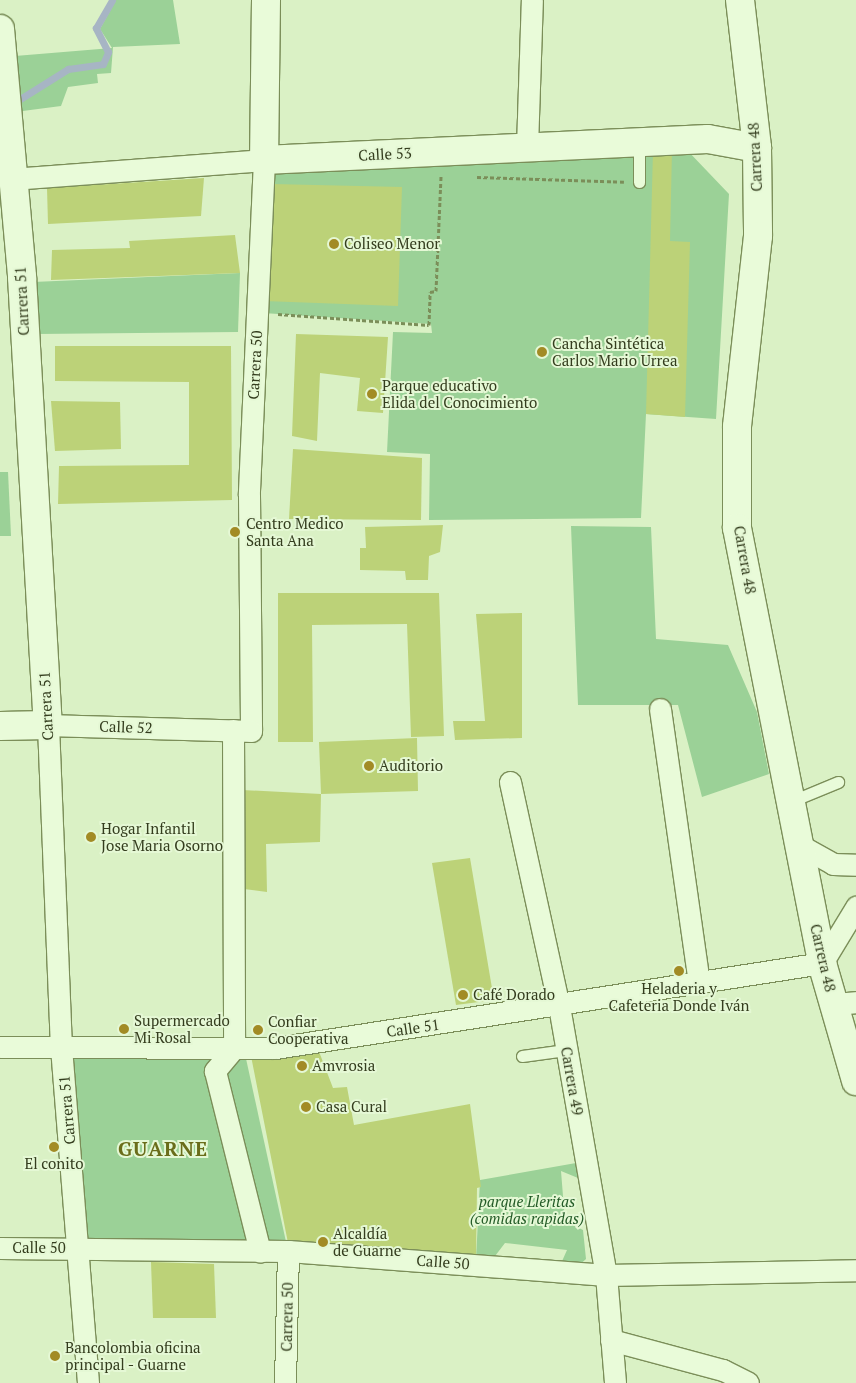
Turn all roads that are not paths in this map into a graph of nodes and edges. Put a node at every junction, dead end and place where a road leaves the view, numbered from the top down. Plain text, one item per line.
1 (266, 0) edge
2 (532, 0) edge
3 (740, 0) edge
4 (0, 29) edge
5 (639, 142) junction
6 (527, 147) junction
7 (757, 148) junction
8 (264, 160) junction
9 (12, 179) junction
10 (639, 182) road end
11 (660, 709) dead end
12 (48, 725) junction
13 (0, 726) edge
14 (242, 731) junction
15 (510, 782) dead end
16 (838, 782) dead end
17 (792, 801) junction
18 (801, 846) junction
19 (856, 865) edge
20 (856, 907) edge
21 (822, 963) junction
22 (698, 983) junction
23 (845, 1003) edge
24 (559, 1006) junction
25 (0, 1046) edge
26 (61, 1047) junction
27 (234, 1048) junction
28 (566, 1050) junction
29 (522, 1056) dead end
30 (856, 1081) edge
31 (0, 1248) edge
32 (79, 1248) junction
33 (260, 1251) junction
34 (288, 1251) junction
35 (856, 1270) edge
36 (606, 1275) junction
37 (611, 1340) junction
38 (88, 1383) edge
39 (285, 1383) edge
40 (615, 1383) edge
41 (748, 1383) edge

1 - 8 street, Carrera 50
2 - 6 street
3 - 7 street, Carrera 48
4 - 9 street, Carrera 51
5 - 6 street, Calle 53
5 - 7 street, Calle 53
5 - 10 lane
6 - 8 street, Calle 53
7 - 17 street, Carrera 48
8 - 9 street, Calle 53
8 - 14 street, Carrera 50
9 - 12 street, Carrera 51
11 - 22 street
12 - 13 street, Calle 52
12 - 14 street, Calle 52
12 - 26 street, Carrera 51
14 - 27 street, Carrera 50
15 - 24 street, Carrera 49
16 - 17 lane
17 - 18 street, Carrera 48
18 - 19 street
18 - 21 street, Carrera 48
20 - 21 street
21 - 22 street, Calle 51
21 - 23 street, Carrera 48
22 - 24 street, Calle 51
23 - 30 street, Carrera 48
24 - 27 street, Calle 51
24 - 28 street, Carrera 49
25 - 26 street, Calle 51
26 - 27 street, Calle 51
26 - 32 street, Carrera 51
27 - 33 street
28 - 29 lane
28 - 36 street, Carrera 49
31 - 32 street, Calle 50
32 - 33 street, Calle 50
32 - 38 street, Carrera 51
33 - 34 street, Calle 50
34 - 36 street, Calle 50
34 - 39 street, Carrera 50
35 - 36 street, Calle 50
36 - 37 street, Carrera 49
37 - 40 street, Carrera 49
37 - 41 street

